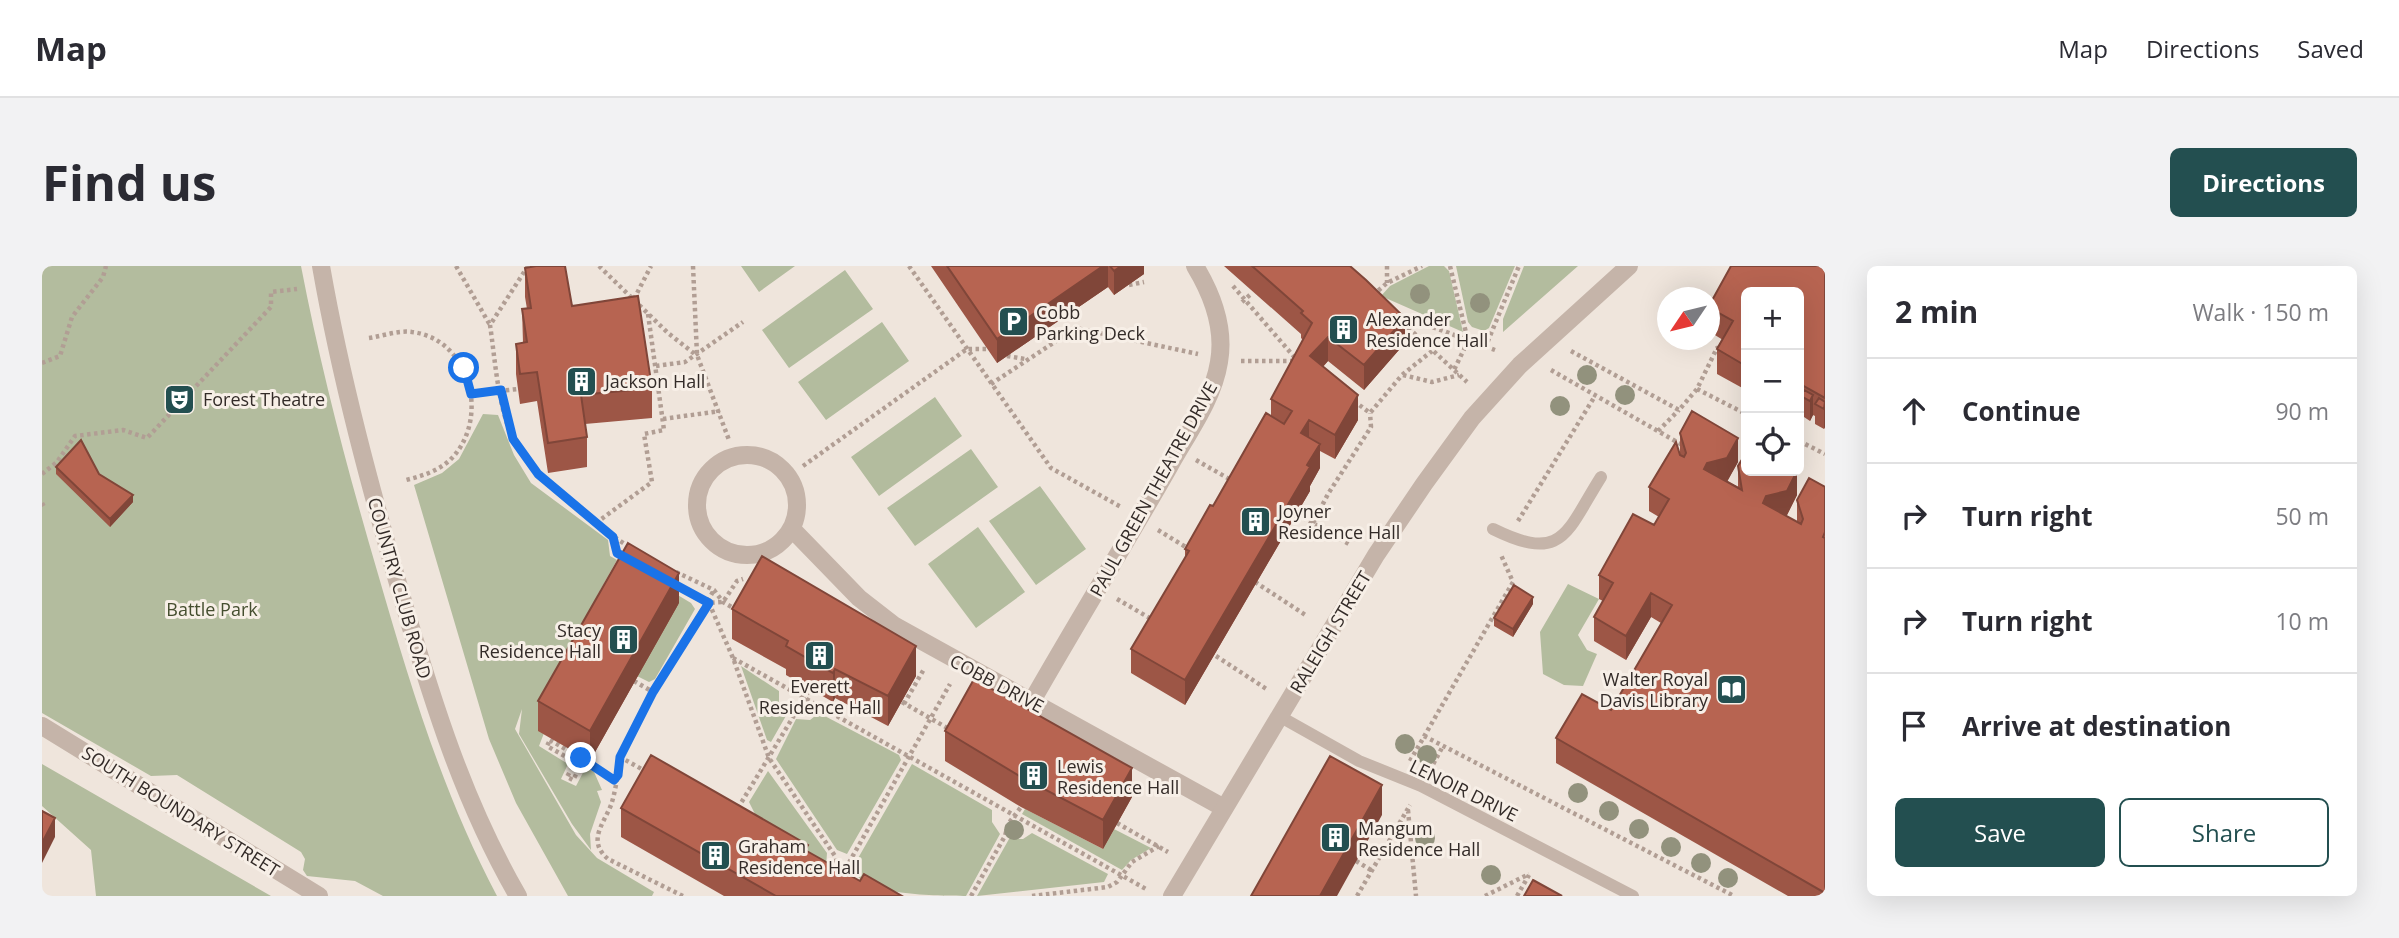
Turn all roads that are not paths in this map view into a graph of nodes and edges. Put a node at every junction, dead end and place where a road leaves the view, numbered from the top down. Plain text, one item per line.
1 (321, 266) edge
2 (1195, 266) edge
3 (1629, 266) edge
4 (1601, 477) dead end
5 (792, 529) junction
6 (1493, 529) dead end
7 (1032, 701) junction
8 (1279, 716) junction
9 (42, 726) edge
10 (1224, 808) junction
11 (319, 896) edge
12 (518, 896) edge
13 (1172, 896) edge
14 (1633, 896) edge

1 - 12 street, COUNTRY CLUB ROAD
2 - 7 street, PAUL GREEN THEATRE DRIVE
3 - 8 street, RALEIGH STREET
4 - 6 lane
5 - 5 street
5 - 7 street, COBB DRIVE
7 - 10 street, COBB DRIVE
8 - 10 street, RALEIGH STREET
8 - 14 lane, LENOIR DRIVE
9 - 11 street, SOUTH BOUNDARY STREET
10 - 13 street, RALEIGH STREET

